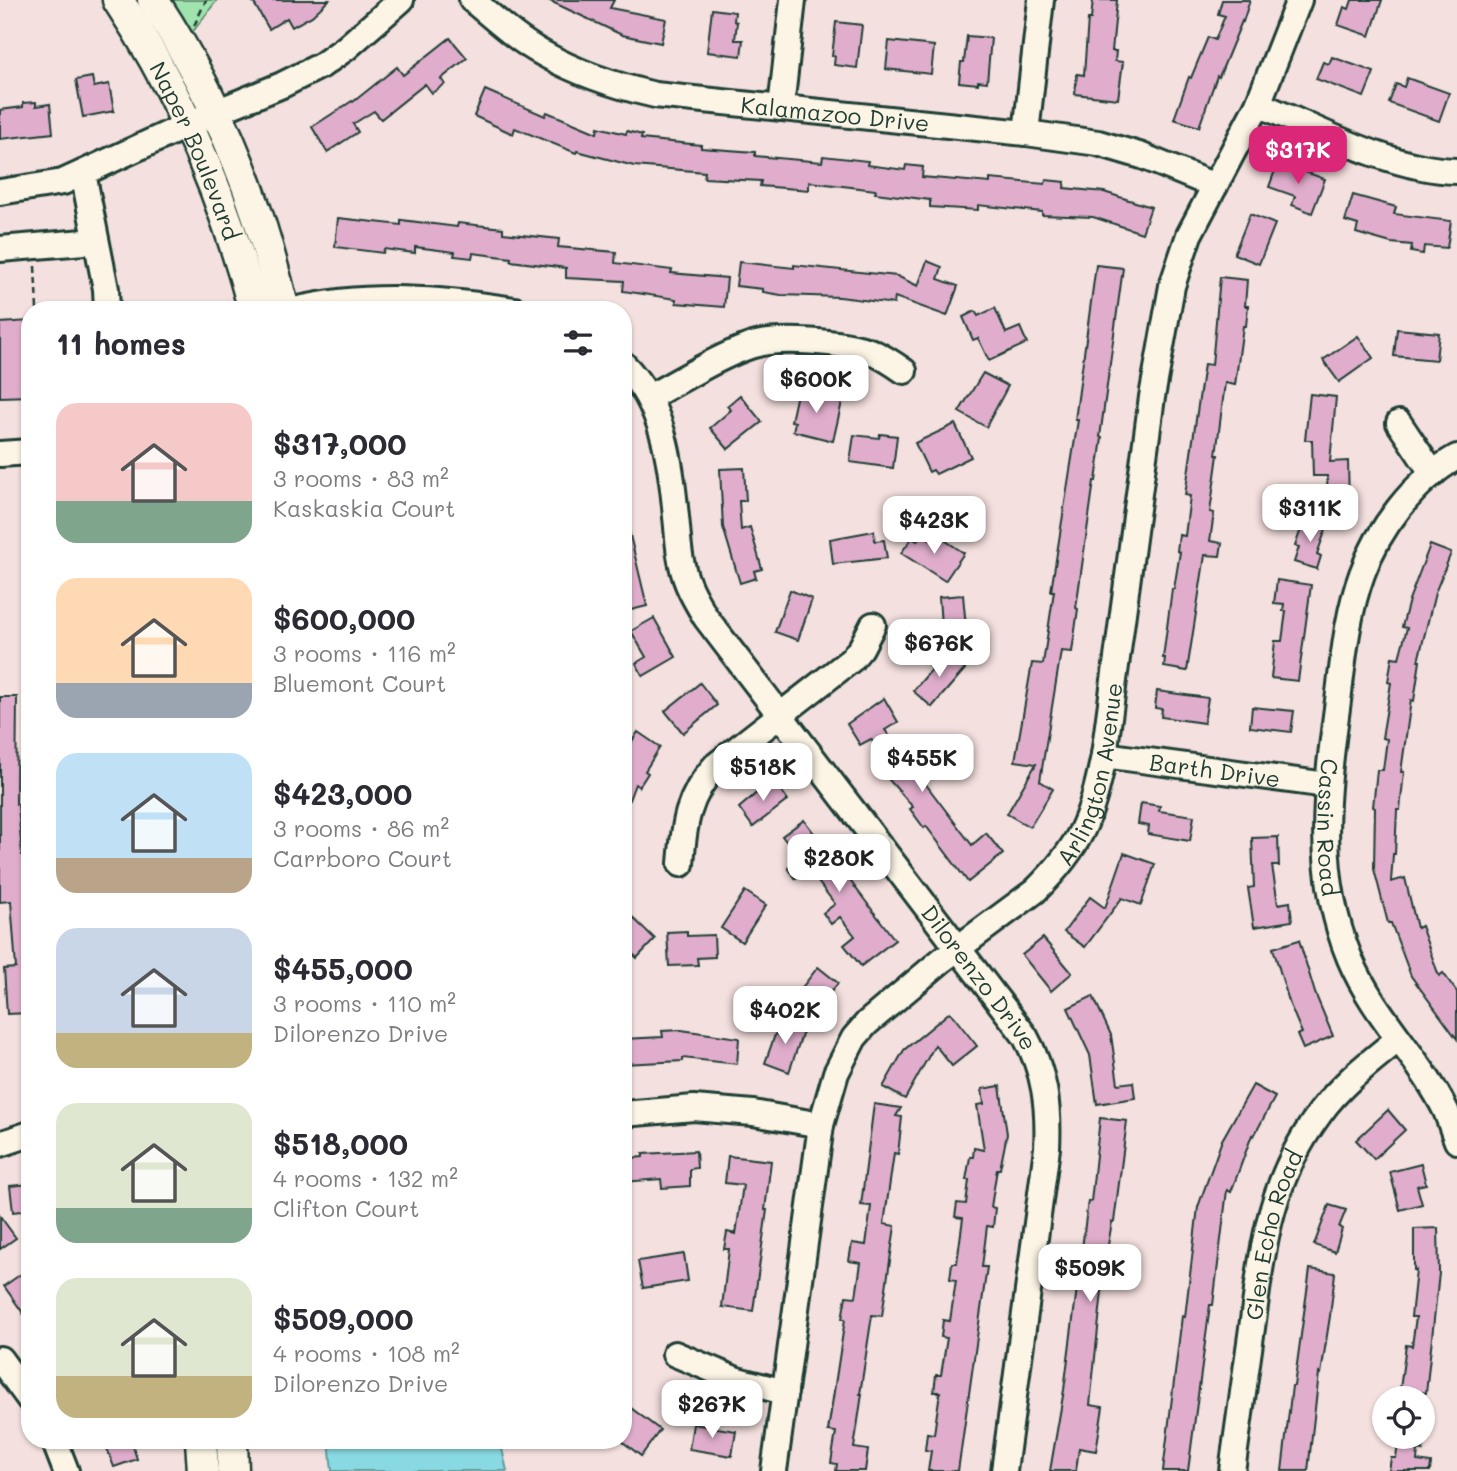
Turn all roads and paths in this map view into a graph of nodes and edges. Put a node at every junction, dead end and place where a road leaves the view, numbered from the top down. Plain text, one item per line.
1 (118, 0) edge
2 (153, 0) edge
3 (206, 0) edge
4 (401, 0) edge
5 (472, 0) edge
6 (793, 0) edge
7 (1041, 0) edge
8 (1299, 0) edge
9 (194, 27) dead end
10 (1258, 104) junction
11 (781, 108) junction
12 (216, 112) junction
13 (188, 125) junction
14 (1026, 133) junction
15 (1457, 171) edge
16 (83, 173) junction
17 (1215, 186) junction
18 (0, 192) edge
19 (96, 241) junction
20 (0, 248) edge
21 (34, 263) dead end
22 (36, 301) edge
23 (107, 301) edge
24 (251, 301) edge
25 (282, 301) edge
26 (329, 301) edge
27 (389, 301) edge
28 (904, 371) dead end
29 (632, 375) edge
30 (649, 397) junction
31 (1399, 423) dead end
32 (21, 453) edge
33 (0, 454) edge
34 (1443, 467) edge
35 (873, 625) dead end
36 (779, 717) junction
37 (1104, 755) junction
38 (1327, 785) junction
39 (681, 864) dead end
40 (958, 948) junction
41 (1397, 1040) junction
42 (632, 1113) edge
43 (821, 1125) junction
44 (21, 1136) edge
45 (1, 1139) edge
46 (1457, 1141) edge
47 (675, 1354) dead end
48 (0, 1359) edge
49 (21, 1388) edge
50 (785, 1392) junction
51 (57, 1449) edge
52 (202, 1449) edge
53 (232, 1449) edge
54 (66, 1471) edge
55 (203, 1471) edge
56 (233, 1471) edge
57 (774, 1471) edge
58 (1003, 1471) edge
59 (1232, 1471) edge

1 - 13 main road, Naper Boulevard
2 - 12 main road, Naper Boulevard
3 - 9 path
4 - 12 street
5 - 11 street, Kalamazoo Drive
6 - 11 street
7 - 14 street
8 - 10 street, Arlington Avenue
10 - 15 street
10 - 17 street, Arlington Avenue
11 - 14 street, Kalamazoo Drive
12 - 13 street
12 - 25 main road, Naper Boulevard
13 - 16 street
13 - 24 main road, Naper Boulevard
14 - 17 street, Kalamazoo Drive
16 - 18 street
16 - 19 street
17 - 37 street, Arlington Avenue
19 - 20 street
19 - 23 street
21 - 22 path
26 - 27 street
28 - 30 street
29 - 30 street, Dilorenzo Drive
30 - 36 street, Dilorenzo Drive
31 - 34 street
32 - 33 street
34 - 38 street, Cassin Road
35 - 36 street
36 - 39 street
36 - 40 street, Dilorenzo Drive
37 - 38 street, Barth Drive
37 - 40 street, Arlington Avenue
38 - 41 street, Cassin Road
40 - 43 street, Arlington Avenue
40 - 58 street, Dilorenzo Drive
41 - 46 street, Cassin Road
41 - 59 street, Glen Echo Road
42 - 43 street
43 - 50 street, Arlington Avenue
44 - 45 street
47 - 50 street
48 - 49 street
50 - 57 street, Arlington Avenue
51 - 54 street
52 - 55 main road
53 - 56 main road

